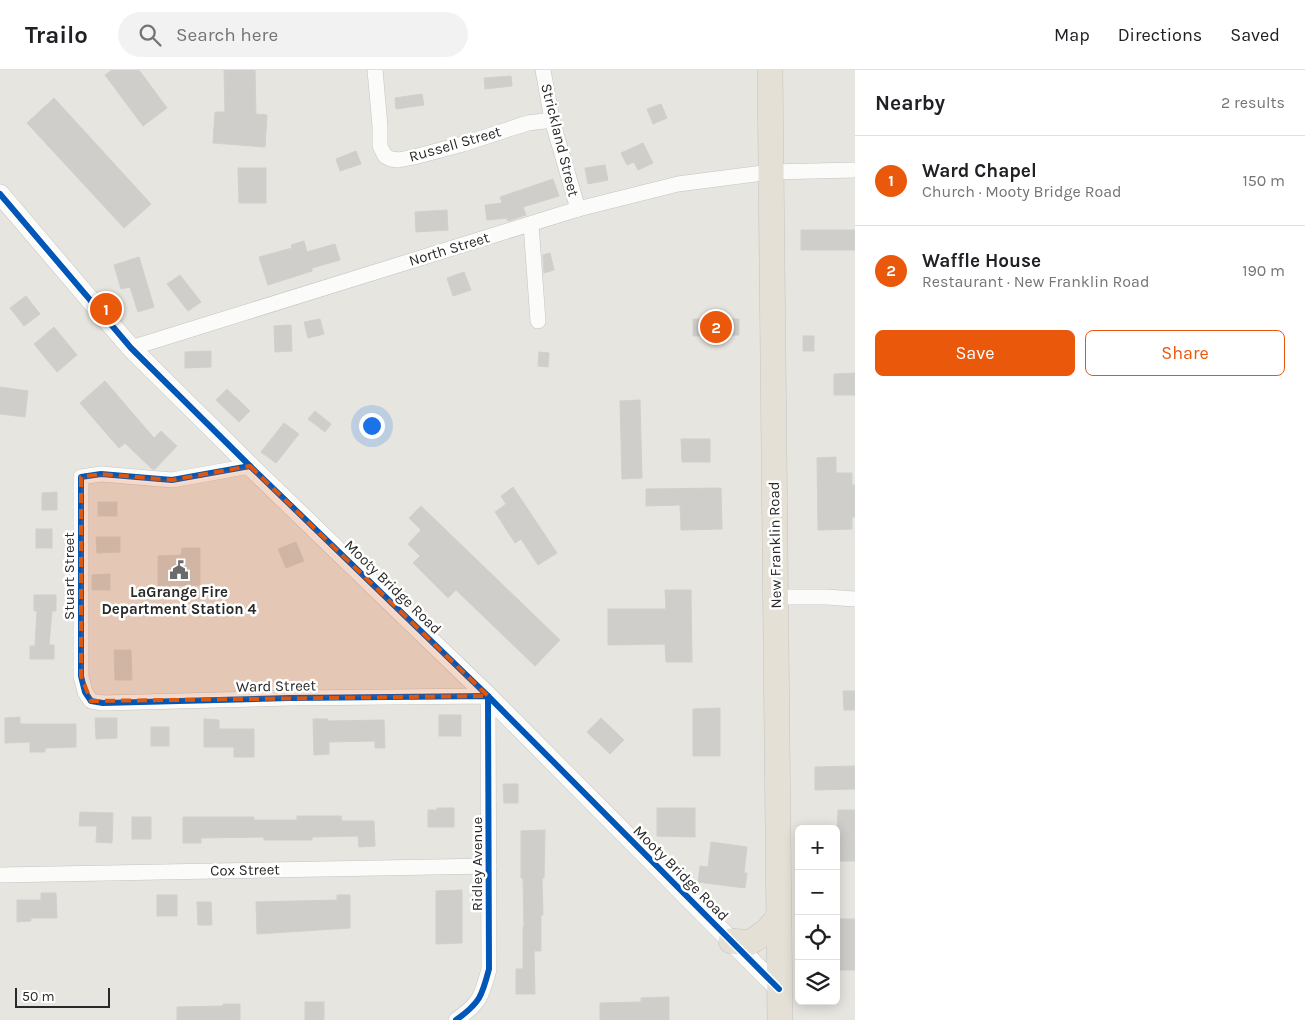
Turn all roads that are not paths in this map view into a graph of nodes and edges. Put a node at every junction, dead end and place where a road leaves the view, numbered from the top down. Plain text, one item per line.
1 (375, 70) edge
2 (543, 70) edge
3 (770, 70) edge
4 (552, 120) junction
5 (855, 170) edge
6 (771, 172) junction
7 (0, 194) edge
8 (578, 209) junction
9 (531, 224) junction
10 (538, 321) dead end
11 (131, 348) junction
12 (250, 466) junction
13 (775, 597) junction
14 (855, 599) edge
15 (81, 676) joint
16 (488, 696) junction
17 (489, 866) junction
18 (0, 874) edge
19 (778, 918) junction
20 (731, 941) junction
21 (779, 989) junction
22 (456, 1020) edge
23 (780, 1020) edge

1 - 4 street, Russell Street
2 - 4 street, Strickland Street
3 - 6 highway, New Franklin Road
4 - 8 street, Strickland Street
5 - 6 street, North Street
6 - 8 street, North Street
6 - 13 highway, New Franklin Road
7 - 11 street, Mooty Bridge Road
8 - 9 street, North Street
9 - 10 street
9 - 11 street, North Street
11 - 12 street, Mooty Bridge Road
12 - 15 street, Stuart Street
12 - 16 street, Mooty Bridge Road
13 - 14 street
13 - 19 highway, New Franklin Road
15 - 16 street, Ward Street
16 - 17 street, Ridley Avenue
16 - 20 street, Mooty Bridge Road
17 - 18 street, Cox Street
17 - 22 street, Ridley Avenue
19 - 20 highway
19 - 21 highway, New Franklin Road
20 - 21 street, Mooty Bridge Road
21 - 23 highway, New Franklin Road

